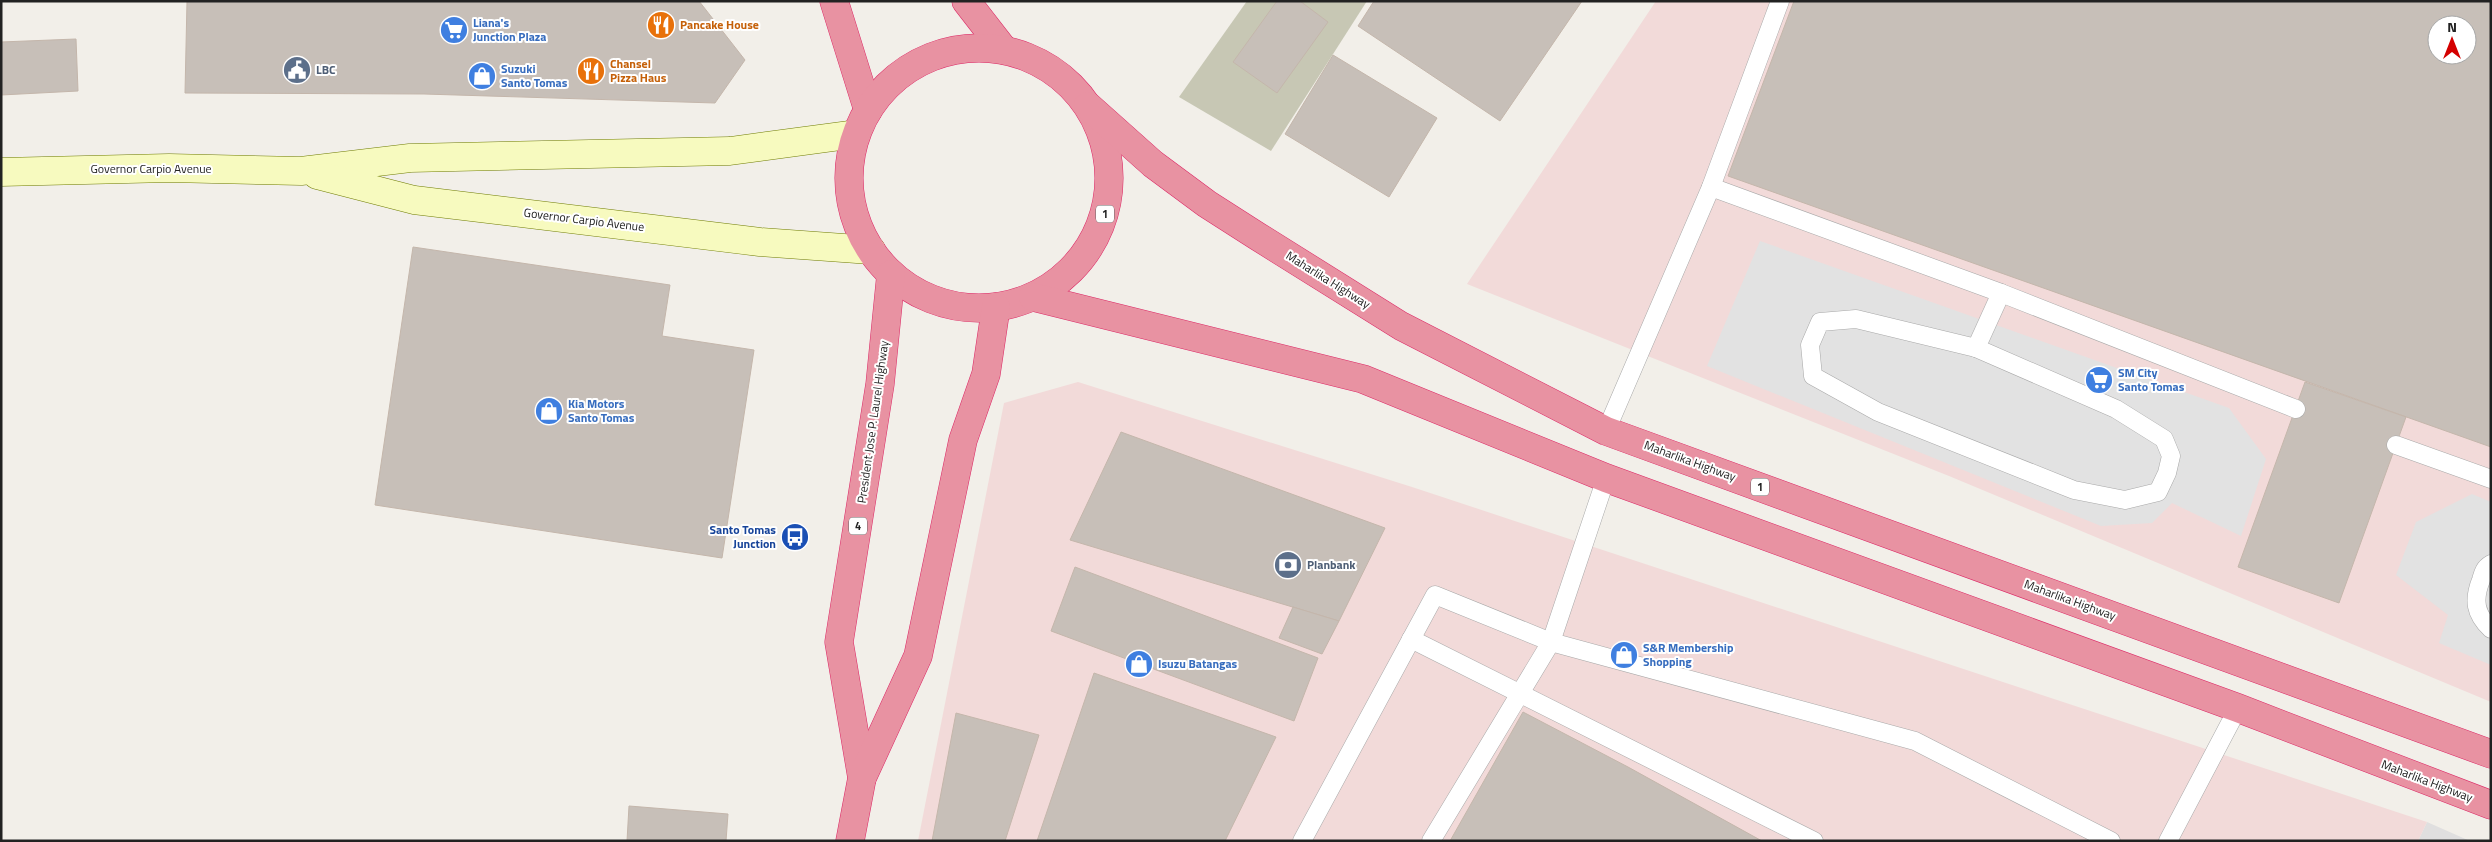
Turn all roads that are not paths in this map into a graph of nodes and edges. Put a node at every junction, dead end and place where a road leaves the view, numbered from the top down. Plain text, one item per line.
1 (834, 1) edge
2 (966, 1) edge
3 (1780, 1) edge
4 (1004, 50) junction
5 (1088, 106) junction
6 (862, 122) junction
7 (301, 171) junction
8 (1, 172) edge
9 (1711, 187) junction
10 (871, 250) junction
11 (891, 274) junction
12 (2001, 293) junction
13 (1033, 296) junction
14 (996, 307) junction
15 (1976, 348) junction
16 (2296, 410) dead end
17 (1606, 431) junction
18 (2396, 445) dead end
19 (1606, 478) junction
20 (2491, 479) edge
21 (2491, 564) edge
22 (2491, 629) edge
23 (1411, 639) junction
24 (1551, 642) junction
25 (1520, 695) junction
26 (2238, 708) junction
27 (2491, 754) edge
28 (862, 778) junction
29 (2491, 805) edge
30 (850, 841) edge
31 (1302, 841) edge
32 (1431, 841) edge
33 (1814, 841) edge
34 (2111, 841) edge
35 (2168, 841) edge

1 - 6 highway
2 - 4 highway
3 - 9 lane
4 - 5 highway, 1
4 - 6 highway, 1
5 - 13 highway, 1
5 - 17 highway, Maharlika Highway / 1
6 - 7 main road, Governor Carpio Avenue
6 - 10 highway, 1
7 - 8 main road, Governor Carpio Avenue
7 - 10 main road, Governor Carpio Avenue
9 - 12 lane
9 - 17 lane
10 - 11 highway, 1
11 - 14 highway, 1
11 - 28 highway, President Jose P. Laurel Highway / 4
12 - 15 lane
12 - 16 lane
13 - 14 highway, 1
13 - 19 highway, Maharlika Highway
14 - 28 highway, President Jose P. Laurel Highway / 4
15 - 15 lane
17 - 27 highway, Maharlika Highway / 1
18 - 20 lane
19 - 24 lane
19 - 26 highway, Maharlika Highway
21 - 22 lane
23 - 24 lane
23 - 25 lane
23 - 31 lane
24 - 25 lane
24 - 34 lane
25 - 32 lane
25 - 33 lane
26 - 29 highway, Maharlika Highway
26 - 35 lane
28 - 30 highway, President Jose P. Laurel Highway / 4

